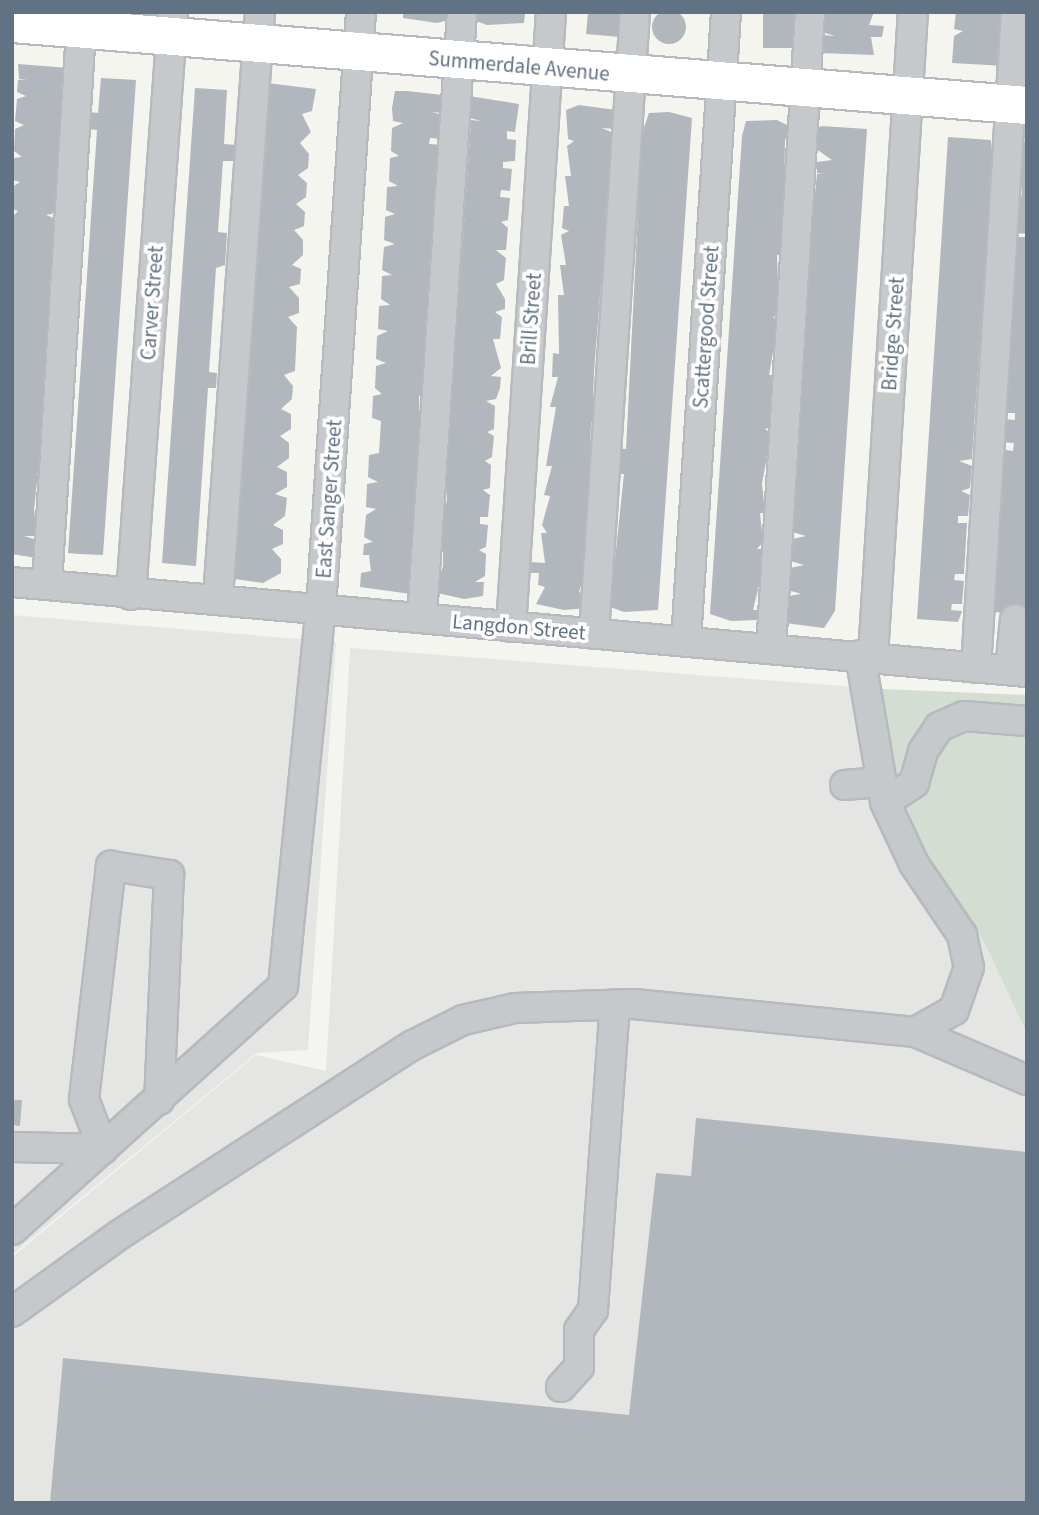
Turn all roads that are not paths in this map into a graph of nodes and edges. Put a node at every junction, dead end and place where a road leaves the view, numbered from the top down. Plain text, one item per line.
1 (361, 12) edge
2 (462, 12) edge
3 (551, 12) edge
4 (635, 12) edge
5 (726, 12) edge
6 (810, 12) edge
7 (913, 12) edge
8 (1016, 12) edge
9 (82, 20) edge
10 (12, 23) edge
11 (172, 24) edge
12 (259, 27) edge
13 (358, 50) junction
14 (459, 60) junction
15 (548, 69) junction
16 (630, 76) junction
17 (721, 84) junction
18 (805, 87) junction
19 (907, 93) junction
20 (1018, 104) edge
21 (12, 582) edge
22 (47, 586) junction
23 (131, 595) junction
24 (218, 598) junction
25 (321, 608) junction
26 (422, 618) junction
27 (1015, 619) dead end
28 (511, 627) junction
29 (594, 634) junction
30 (686, 641) junction
31 (771, 649) junction
32 (866, 656) junction
33 (976, 668) junction
34 (1018, 671) edge
35 (1027, 722) edge
36 (845, 785) dead end
37 (884, 792) junction
38 (615, 1005) junction
39 (915, 1032) junction
40 (1027, 1080) edge
41 (159, 1100) junction
42 (12, 1147) edge
43 (103, 1149) junction
44 (17, 1217) edge
45 (12, 1312) edge
46 (561, 1387) dead end

1 - 13 street, East Sanger Street
2 - 14 street
3 - 15 street, Brill Street
4 - 16 street
5 - 17 street, Scattergood Street
6 - 18 street
7 - 19 street, Bridge Street
8 - 20 street
9 - 10 main road, Summerdale Avenue
9 - 11 main road, Summerdale Avenue
9 - 22 street
11 - 12 main road, Summerdale Avenue
11 - 23 street, Carver Street
12 - 13 main road, Summerdale Avenue
12 - 24 street
13 - 14 main road, Summerdale Avenue
13 - 25 street, East Sanger Street
14 - 15 main road, Summerdale Avenue
14 - 26 street
15 - 16 main road, Summerdale Avenue
15 - 28 street, Brill Street
16 - 17 main road, Summerdale Avenue
16 - 29 street
17 - 18 main road, Summerdale Avenue
17 - 30 street, Scattergood Street
18 - 19 main road, Summerdale Avenue
18 - 31 street
19 - 20 main road, Summerdale Avenue
19 - 32 street, Bridge Street
20 - 33 street
21 - 22 street, Langdon Street
22 - 23 street, Langdon Street
23 - 24 street, Langdon Street
24 - 25 street, Langdon Street
25 - 26 street, Langdon Street
25 - 41 street, East Sanger Street
26 - 28 street, Langdon Street
27 - 34 street
28 - 29 street, Langdon Street
29 - 30 street, Langdon Street
30 - 31 street, Langdon Street
31 - 32 street, Langdon Street
32 - 33 street, Langdon Street
32 - 37 street, Bridge Street
33 - 34 street, Langdon Street
35 - 37 street
36 - 37 street
37 - 39 street, Bridge Street
38 - 39 street
38 - 45 street
38 - 46 street
39 - 40 street
41 - 43 street
41 - 43 street
42 - 43 street
43 - 44 street

